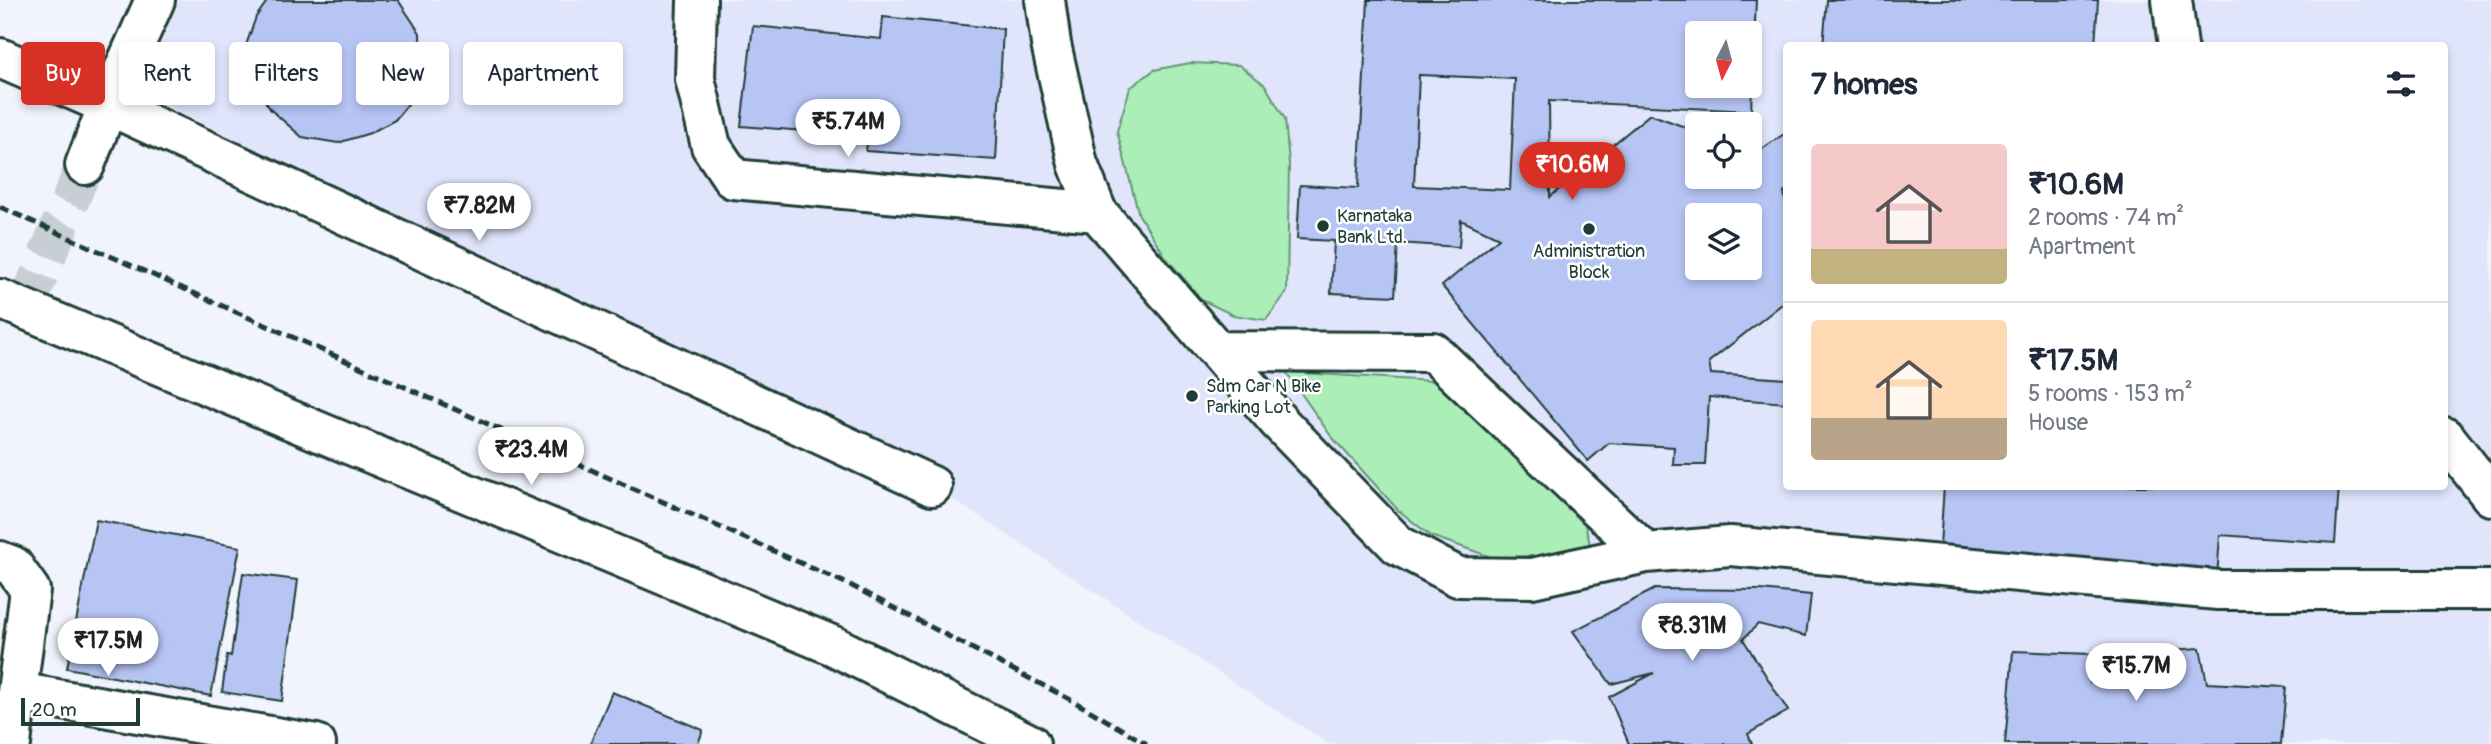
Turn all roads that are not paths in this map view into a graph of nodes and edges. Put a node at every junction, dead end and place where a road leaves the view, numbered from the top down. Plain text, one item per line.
1 (155, 0) edge
2 (697, 0) edge
3 (1045, 0) edge
4 (2172, 0) edge
5 (2177, 42) edge
6 (0, 58) edge
7 (108, 104) junction
8 (85, 165) tunnel mouth
9 (1097, 212) junction
10 (0, 299) edge
11 (1218, 351) junction
12 (2448, 441) edge
13 (932, 486) dead end
14 (2491, 496) edge
15 (1646, 553) junction
16 (0, 561) edge
17 (2491, 590) edge
18 (17, 692) junction
19 (11, 744) edge
20 (316, 744) edge
21 (1030, 744) edge

1 - 7 street
2 - 9 street
3 - 9 street
4 - 5 street
6 - 7 street
7 - 8 street
7 - 13 street
9 - 11 street
10 - 21 street
11 - 15 street
11 - 15 street
12 - 14 street
15 - 17 street
16 - 18 street
18 - 19 street
18 - 20 street

